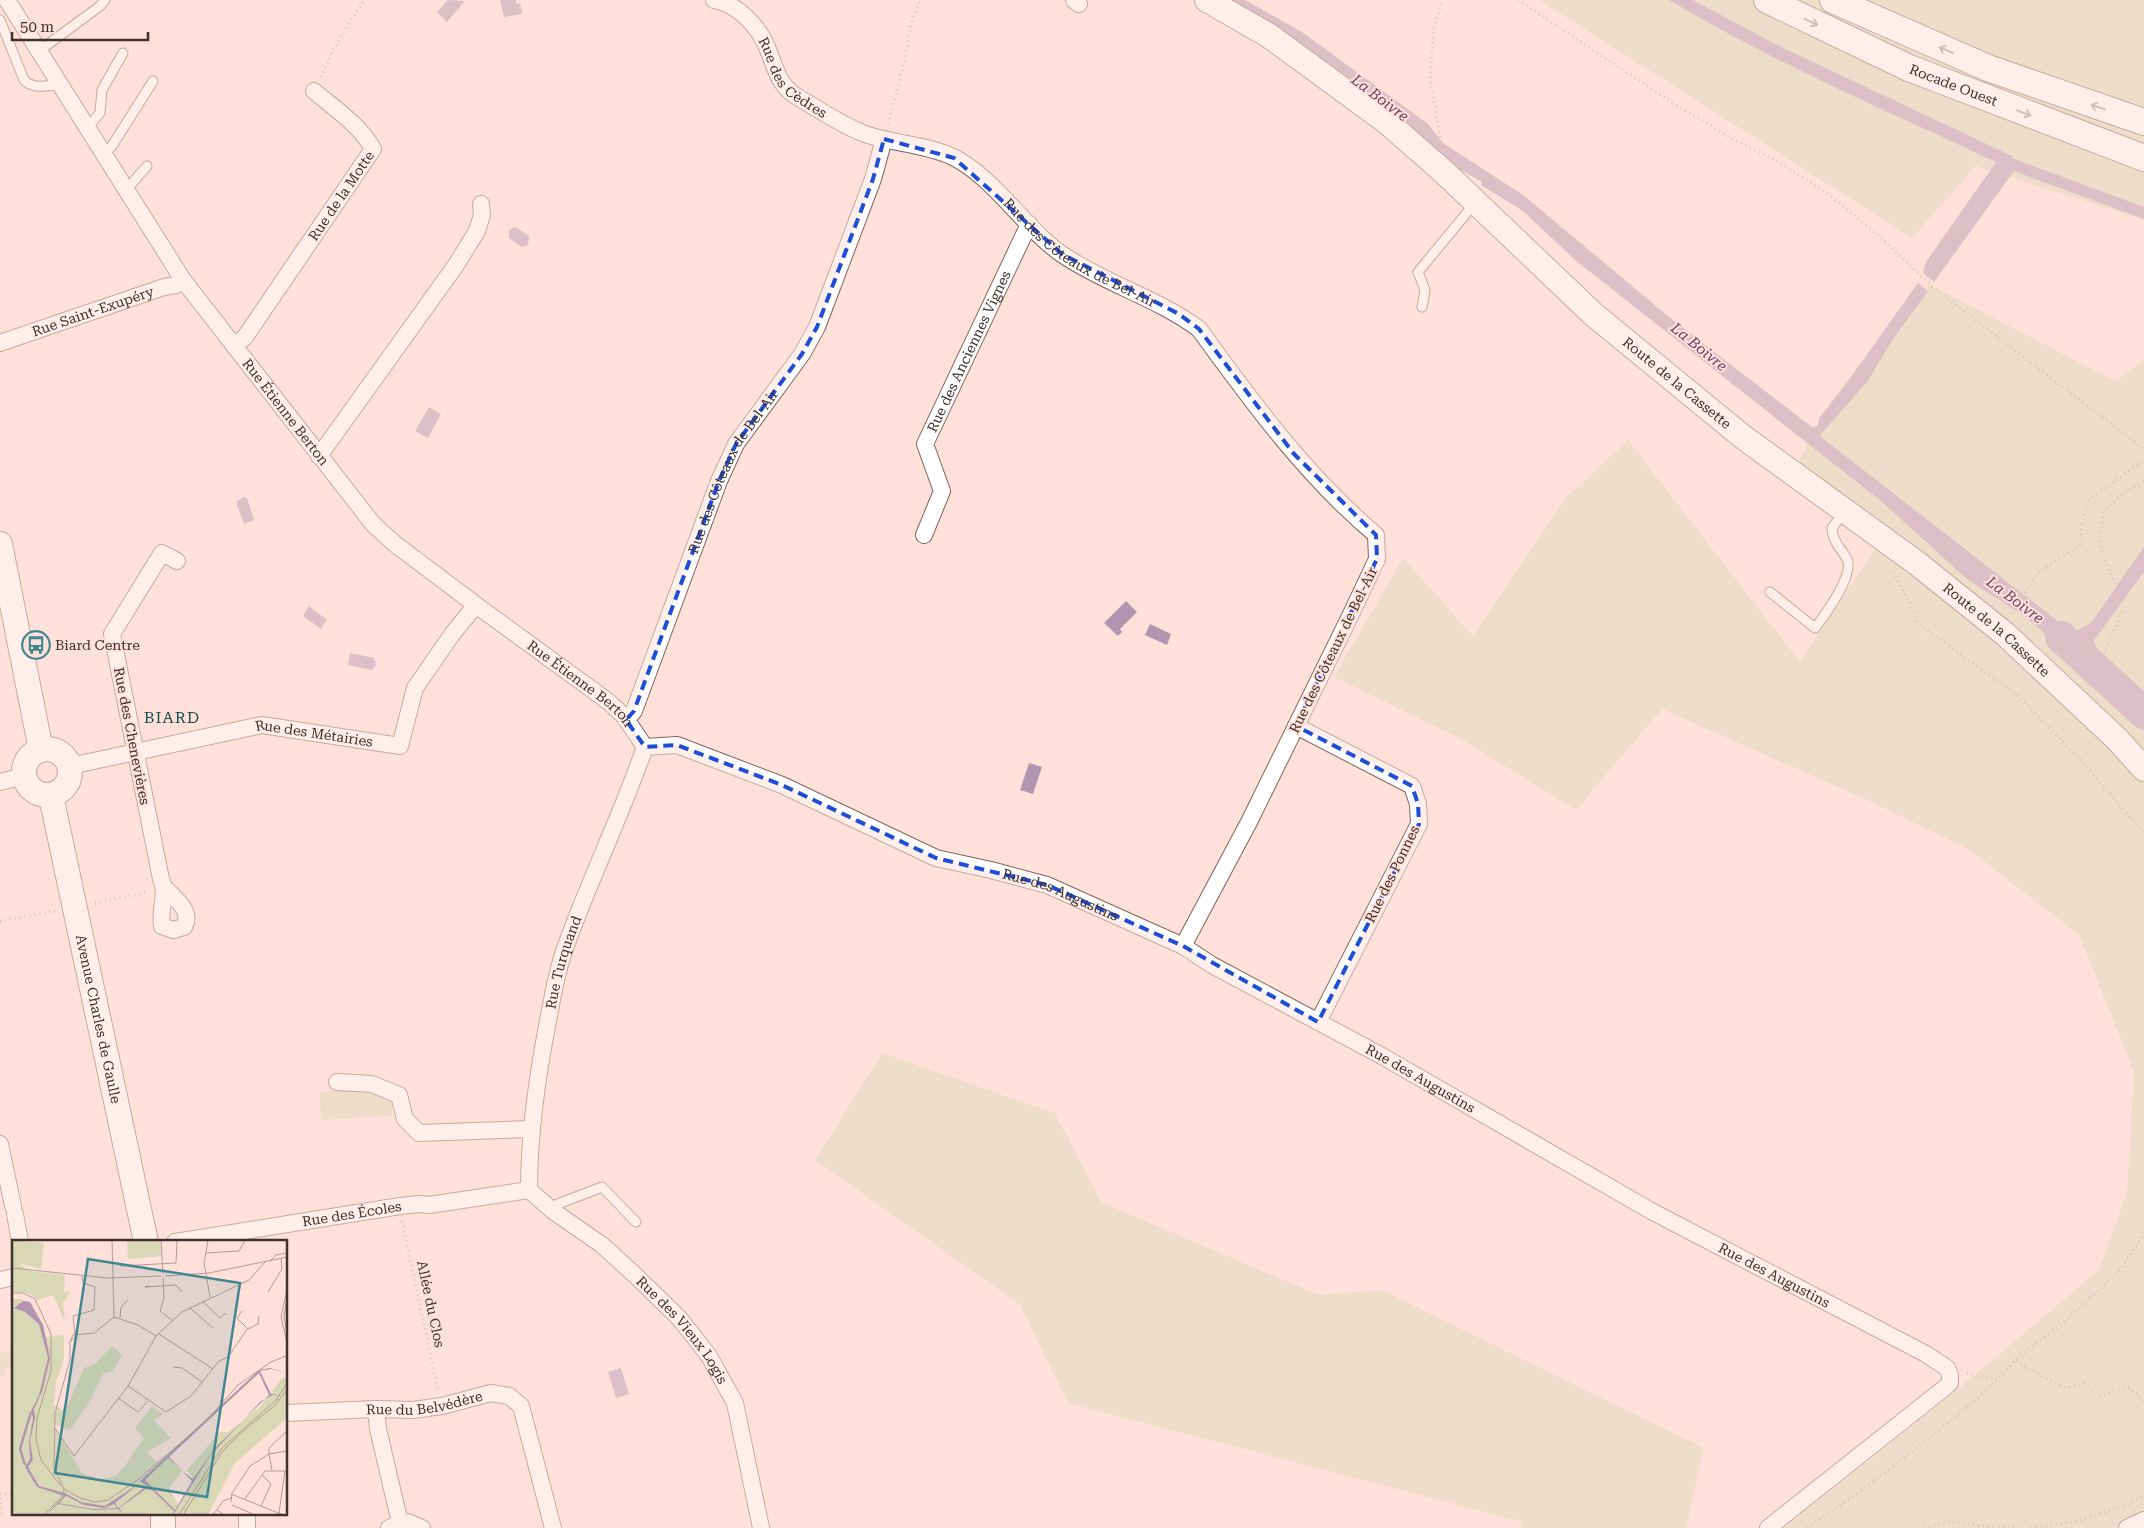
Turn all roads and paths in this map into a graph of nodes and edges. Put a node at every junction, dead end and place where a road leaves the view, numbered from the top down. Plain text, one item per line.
1 (7, 0) edge
2 (105, 0) edge
3 (364, 0) edge
4 (714, 0) edge
5 (921, 0) edge
6 (1207, 0) edge
7 (1442, 0) edge
8 (1518, 0) edge
9 (1767, 0) edge
10 (1833, 0) edge
11 (0, 20) edge
12 (39, 51) junction
13 (123, 53) dead end
14 (153, 81) dead end
15 (60, 85) junction
16 (314, 91) joint
17 (2144, 122) edge
18 (87, 128) junction
19 (1440, 136) dead end
20 (884, 139) junction
21 (104, 153) junction
22 (2144, 158) edge
23 (147, 166) dead end
24 (127, 189) junction
25 (1476, 203) junction
26 (481, 204) dead end
27 (1030, 224) junction
28 (183, 280) junction
29 (1422, 306) dead end
30 (0, 343) edge
31 (234, 346) junction
32 (2144, 449) edge
33 (319, 456) junction
34 (2144, 460) edge
35 (2144, 482) edge
36 (1846, 511) junction
37 (924, 535) dead end
38 (0, 544) edge
39 (177, 560) dead end
40 (1891, 567) dead end
41 (1770, 592) dead end
42 (476, 605) junction
43 (2014, 611) dead end
44 (2091, 676) dead end
45 (626, 720) junction
46 (1296, 726) junction
47 (645, 747) junction
48 (41, 750) junction
49 (135, 752) junction
50 (70, 766) junction
51 (2144, 769) edge
52 (24, 776) junction
53 (0, 782) edge
54 (51, 796) junction
55 (2144, 833) edge
56 (165, 888) dead end
57 (1183, 946) junction
58 (1318, 1022) junction
59 (337, 1082) dead end
60 (531, 1129) junction
61 (0, 1144) edge
62 (529, 1190) junction
63 (400, 1206) junction
64 (550, 1208) junction
65 (636, 1222) dead end
66 (2144, 1233) edge
67 (20, 1240) edge
68 (146, 1240) edge
69 (188, 1240) edge
70 (2016, 1361) junction
71 (1947, 1368) junction
72 (1998, 1380) junction
73 (2144, 1401) edge
74 (442, 1406) junction
75 (376, 1409) junction
76 (288, 1413) edge
77 (2144, 1496) edge
78 (0, 1498) edge
79 (2, 1518) dead end
80 (2144, 1520) edge
81 (395, 1525) edge
82 (762, 1525) edge
83 (422, 1528) edge
84 (554, 1528) edge
85 (1768, 1528) edge
86 (1807, 1528) edge
87 (1924, 1528) edge
88 (2015, 1528) edge
89 (2031, 1528) edge
90 (2127, 1528) edge

1 - 12 street, Rue Étienne Berton
2 - 12 lane
3 - 16 path
4 - 20 street, Rue des Cèdres
5 - 20 path
6 - 25 street, Route de la Cassette
7 - 19 path
8 - 32 path
9 -> 22 main road, Rocade Ouest
17 -> 10 main road, Rocade Ouest
11 - 15 lane
12 - 15 street, Rue Étienne Berton
13 - 18 lane
14 - 21 lane
15 - 18 street, Rue Étienne Berton
16 - 31 street, Rue de la Motte
18 - 21 street, Rue Étienne Berton
20 - 27 street, Rue des Côteaux de Bel-Air
20 - 45 street, Rue des Côteaux de Bel-Air
21 - 24 street, Rue Étienne Berton
23 - 24 lane
24 - 28 street, Rue Étienne Berton
25 - 29 lane
25 - 36 street, Route de la Cassette
26 - 33 street
27 - 37 street, Rue des Anciennes Vignes
27 - 46 street, Rue des Côteaux de Bel-Air
28 - 30 street, Rue Saint-Exupéry
28 - 31 street, Rue Étienne Berton
31 - 33 street, Rue Étienne Berton
33 - 42 street, Rue Étienne Berton
34 - 43 path
35 - 44 path
36 - 41 lane
36 - 51 street, Route de la Cassette
38 - 48 street
39 - 49 street, Rue des Chenevières
40 - 55 path
42 - 45 street, Rue Étienne Berton
42 - 49 street, Rue des Métairies
45 - 47 street, Rue Étienne Berton
46 - 57 street, Rue des Côteaux de Bel-Air
46 - 58 street, Rue des Ponnes
47 - 57 street, Rue des Augustins
47 - 60 street, Rue Turquand
48 - 50 street
48 - 52 street
49 - 50 street, Rue des Métairies
49 - 56 street, Rue des Chenevières
50 - 54 street
52 - 53 street
52 - 54 street
54 - 68 street, Avenue Charles de Gaulle
57 - 58 street, Rue des Augustins
58 - 71 street, Rue des Augustins
59 - 60 street
60 - 62 street, Rue Turquand
61 - 67 street
62 - 63 street, Rue des Écoles
62 - 64 street, Rue des Vieux Logis
63 - 69 street, Rue des Écoles
63 - 74 path, Allée du Clos
64 - 65 lane
64 - 82 street, Rue des Vieux Logis
66 - 70 path
70 - 72 path
70 - 73 path
71 - 72 path
71 - 85 street
72 - 86 path
74 - 75 street, Rue du Belvédère
74 - 84 street, Rue du Belvédère
75 - 76 street, Rue du Belvédère
75 - 81 street
77 - 89 path
78 - 79 path
80 - 90 street
81 - 83 street
87 - 88 path

